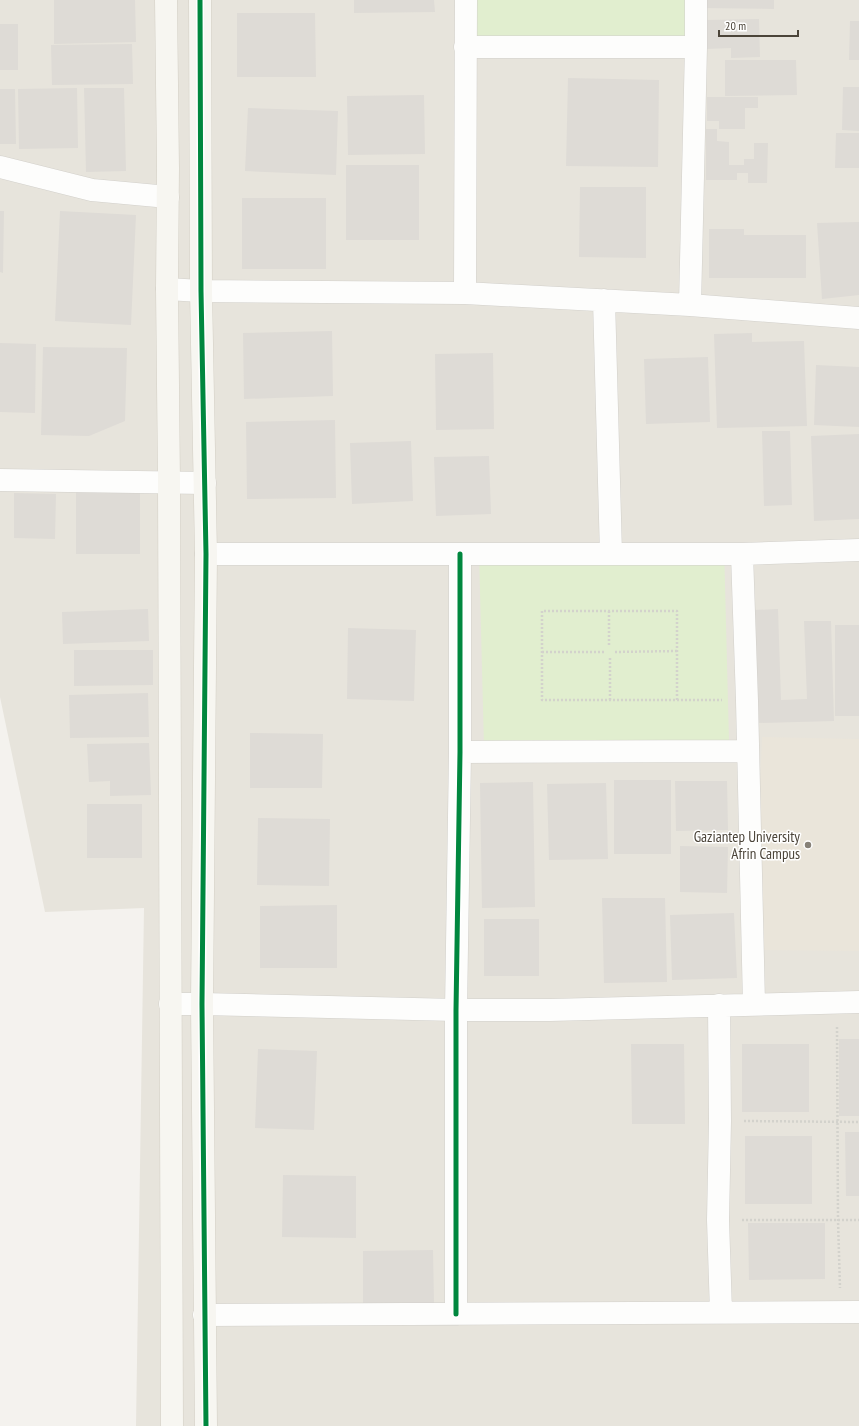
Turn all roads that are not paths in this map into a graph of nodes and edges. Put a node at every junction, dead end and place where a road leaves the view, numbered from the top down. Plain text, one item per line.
1 (166, 0) edge
2 (200, 0) edge
3 (466, 0) edge
4 (696, 0) edge
5 (465, 47) junction
6 (696, 48) junction
7 (0, 167) edge
8 (168, 198) junction
9 (167, 289) junction
10 (201, 291) junction
11 (465, 293) junction
12 (604, 300) junction
13 (690, 305) junction
14 (859, 318) edge
15 (0, 480) edge
16 (169, 482) junction
17 (205, 483) junction
18 (859, 550) edge
19 (206, 554) junction
20 (460, 554) junction
21 (611, 554) junction
22 (742, 554) junction
23 (748, 751) junction
24 (460, 752) junction
25 (859, 1002) edge
26 (170, 1004) junction
27 (202, 1004) junction
28 (754, 1004) junction
29 (719, 1005) junction
30 (456, 1010) junction
31 (721, 1312) junction
32 (850, 1312) edge
33 (456, 1314) junction
34 (204, 1315) junction
35 (172, 1426) edge
36 (206, 1426) edge

1 - 8 street
2 - 10 street
3 - 5 street
4 - 6 street
5 - 6 street
5 - 11 street
6 - 13 street
7 - 8 street
8 - 9 street
9 - 10 street
9 - 16 street
10 - 11 street
10 - 17 street
11 - 12 street
12 - 13 street
12 - 21 street
13 - 14 street
15 - 16 street
16 - 17 street
16 - 26 street
17 - 19 street
18 - 22 street
19 - 20 street
19 - 27 street
20 - 21 street
20 - 24 street
21 - 22 street
22 - 23 street
23 - 24 street
23 - 28 street
24 - 30 street
25 - 28 street
26 - 27 street
26 - 35 street
27 - 30 street
27 - 34 street
28 - 29 street
29 - 30 street
29 - 31 street
30 - 33 street
31 - 32 street
31 - 33 street
33 - 34 street
34 - 36 street

